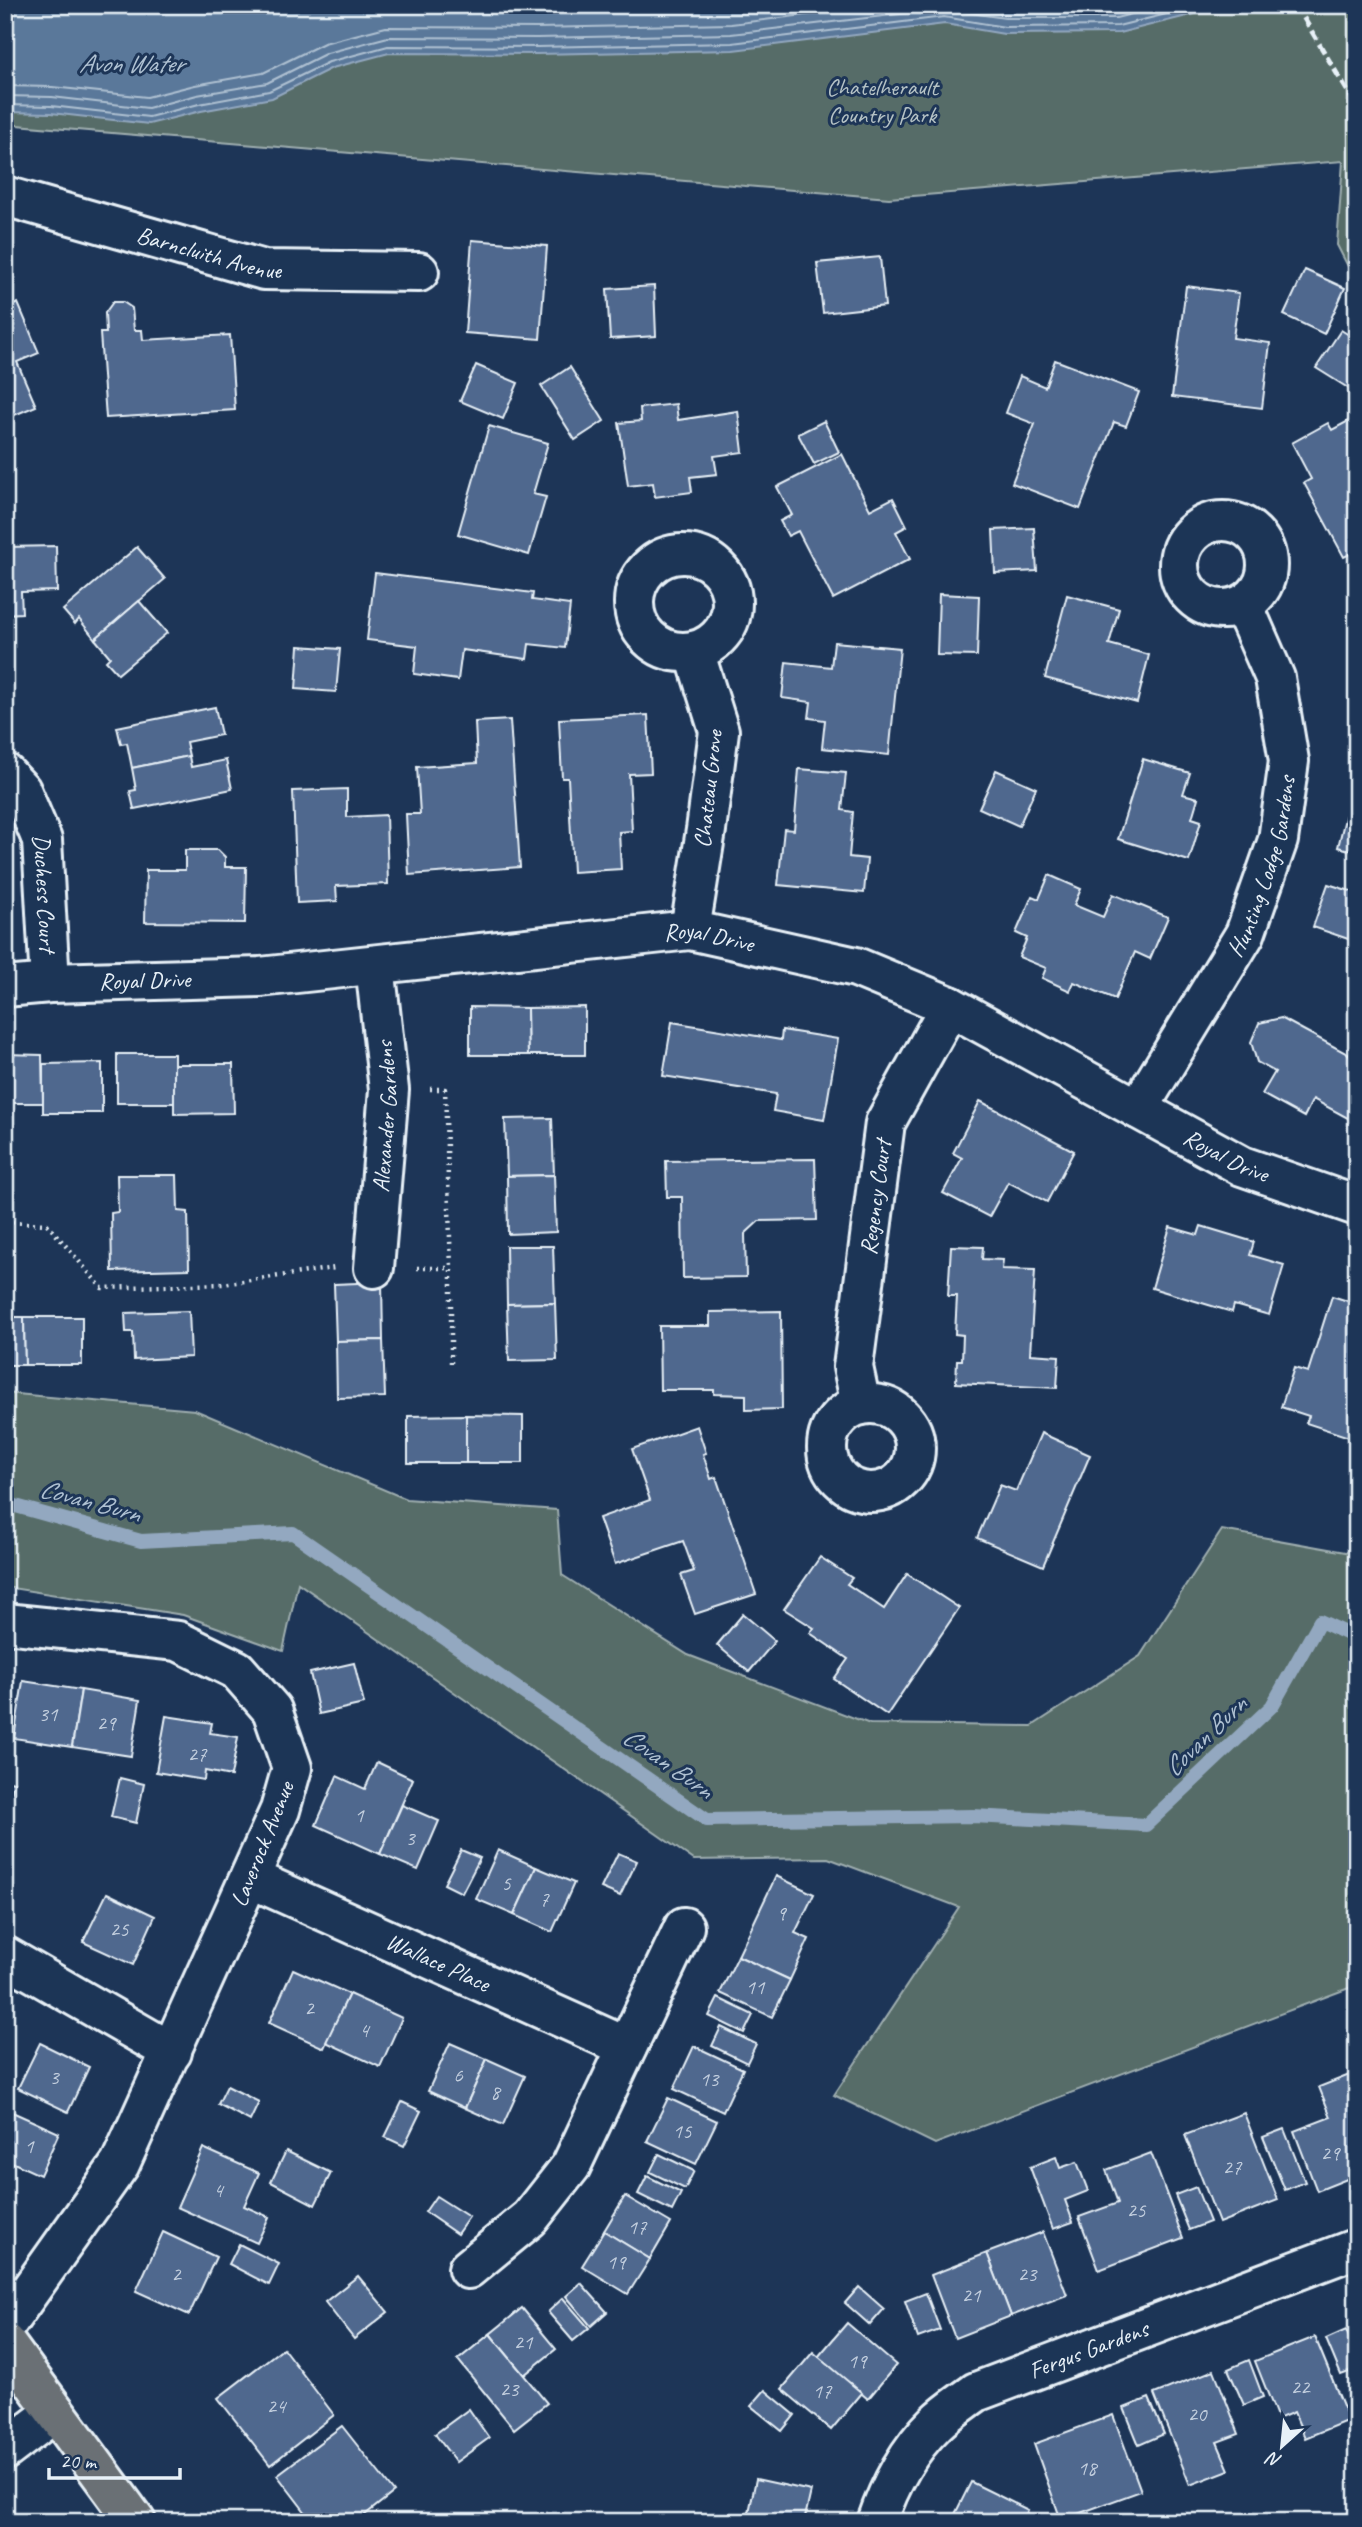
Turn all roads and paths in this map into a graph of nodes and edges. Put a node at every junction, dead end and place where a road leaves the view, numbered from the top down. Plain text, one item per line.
1 (5, 196) edge
2 (419, 272) dead end
3 (1242, 605) dead end
4 (694, 651) dead end
5 (5, 773) edge
6 (690, 930) junction
7 (375, 965) junction
8 (50, 983) junction
9 (5, 987) edge
10 (950, 1006) junction
11 (389, 1090) junction
12 (1138, 1109) junction
13 (1357, 1206) edge
14 (5, 1222) edge
15 (374, 1268) junction
16 (451, 1268) junction
17 (451, 1367) dead end
18 (861, 1405) dead end
19 (5, 1623) edge
20 (250, 1878) junction
21 (684, 1927) dead end
22 (5, 1955) edge
23 (627, 2047) junction
24 (172, 2052) junction
25 (1357, 2248) edge
26 (468, 2269) dead end
27 (5, 2326) edge
28 (5, 2343) edge
29 (55, 2412) junction
30 (5, 2450) edge
31 (136, 2522) edge
32 (877, 2522) edge

1 - 2 street, Barncluith Avenue
3 - 12 street, Hunting Lodge Gardens
4 - 6 street, Chateau Grove
5 - 8 street, Duchess Court
6 - 7 street, Royal Drive
6 - 10 street, Royal Drive
7 - 8 street, Royal Drive
7 - 11 street, Alexander Gardens
8 - 9 street, Royal Drive
10 - 12 street, Royal Drive
10 - 18 street, Regency Court
11 - 15 street, Alexander Gardens
11 - 16 path
12 - 13 street, Royal Drive
14 - 15 path
15 - 16 path
16 - 17 path
19 - 20 street, Laverock Avenue
20 - 23 street, Wallace Place
20 - 24 street, Laverock Avenue
21 - 23 street
22 - 24 street
23 - 26 street
24 - 27 street, Laverock Avenue
25 - 32 street, Fergus Gardens
28 - 29 main road
29 - 30 street
29 - 31 main road

